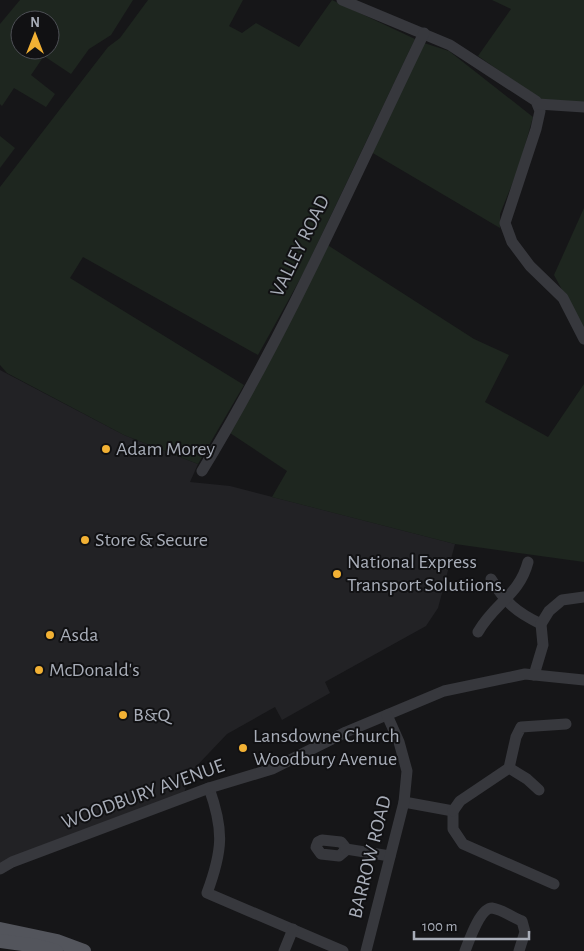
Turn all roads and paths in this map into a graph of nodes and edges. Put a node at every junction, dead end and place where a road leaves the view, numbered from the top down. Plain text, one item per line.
1 (342, 0) edge
2 (424, 33) junction
3 (538, 104) junction
4 (584, 106) edge
5 (584, 339) edge
6 (202, 471) dead end
7 (528, 562) dead end
8 (491, 579) dead end
9 (584, 597) edge
10 (504, 600) junction
11 (542, 624) junction
12 (478, 632) dead end
13 (534, 675) junction
14 (584, 680) edge
15 (387, 715) junction
16 (566, 724) dead end
17 (509, 768) junction
18 (209, 788) junction
19 (539, 790) dead end
20 (404, 802) junction
21 (453, 811) junction
22 (346, 849) dead end
23 (390, 856) junction
24 (0, 870) edge
25 (554, 884) dead end
26 (0, 929) edge
27 (293, 930) junction
28 (0, 941) edge
29 (56, 951) edge
30 (84, 951) edge
31 (284, 951) edge
32 (343, 951) edge
33 (366, 951) edge
34 (465, 951) edge
35 (519, 951) edge

1 - 2 street
2 - 3 street
2 - 6 street, VALLEY ROAD
3 - 4 street
3 - 5 street
7 - 10 street
8 - 10 street
9 - 11 street
10 - 11 street
10 - 12 street
11 - 13 street
13 - 14 street, WOODBURY AVENUE
13 - 15 street, WOODBURY AVENUE
15 - 18 street, WOODBURY AVENUE
15 - 20 street, BARROW ROAD
16 - 17 street
17 - 19 street
17 - 21 street
18 - 24 street, WOODBURY AVENUE
18 - 27 street
20 - 21 street
20 - 23 street, BARROW ROAD
21 - 25 street
22 - 23 street
23 - 33 street, BARROW ROAD
26 - 30 main road
27 - 31 street
27 - 32 street
28 - 29 main road
34 - 35 street

